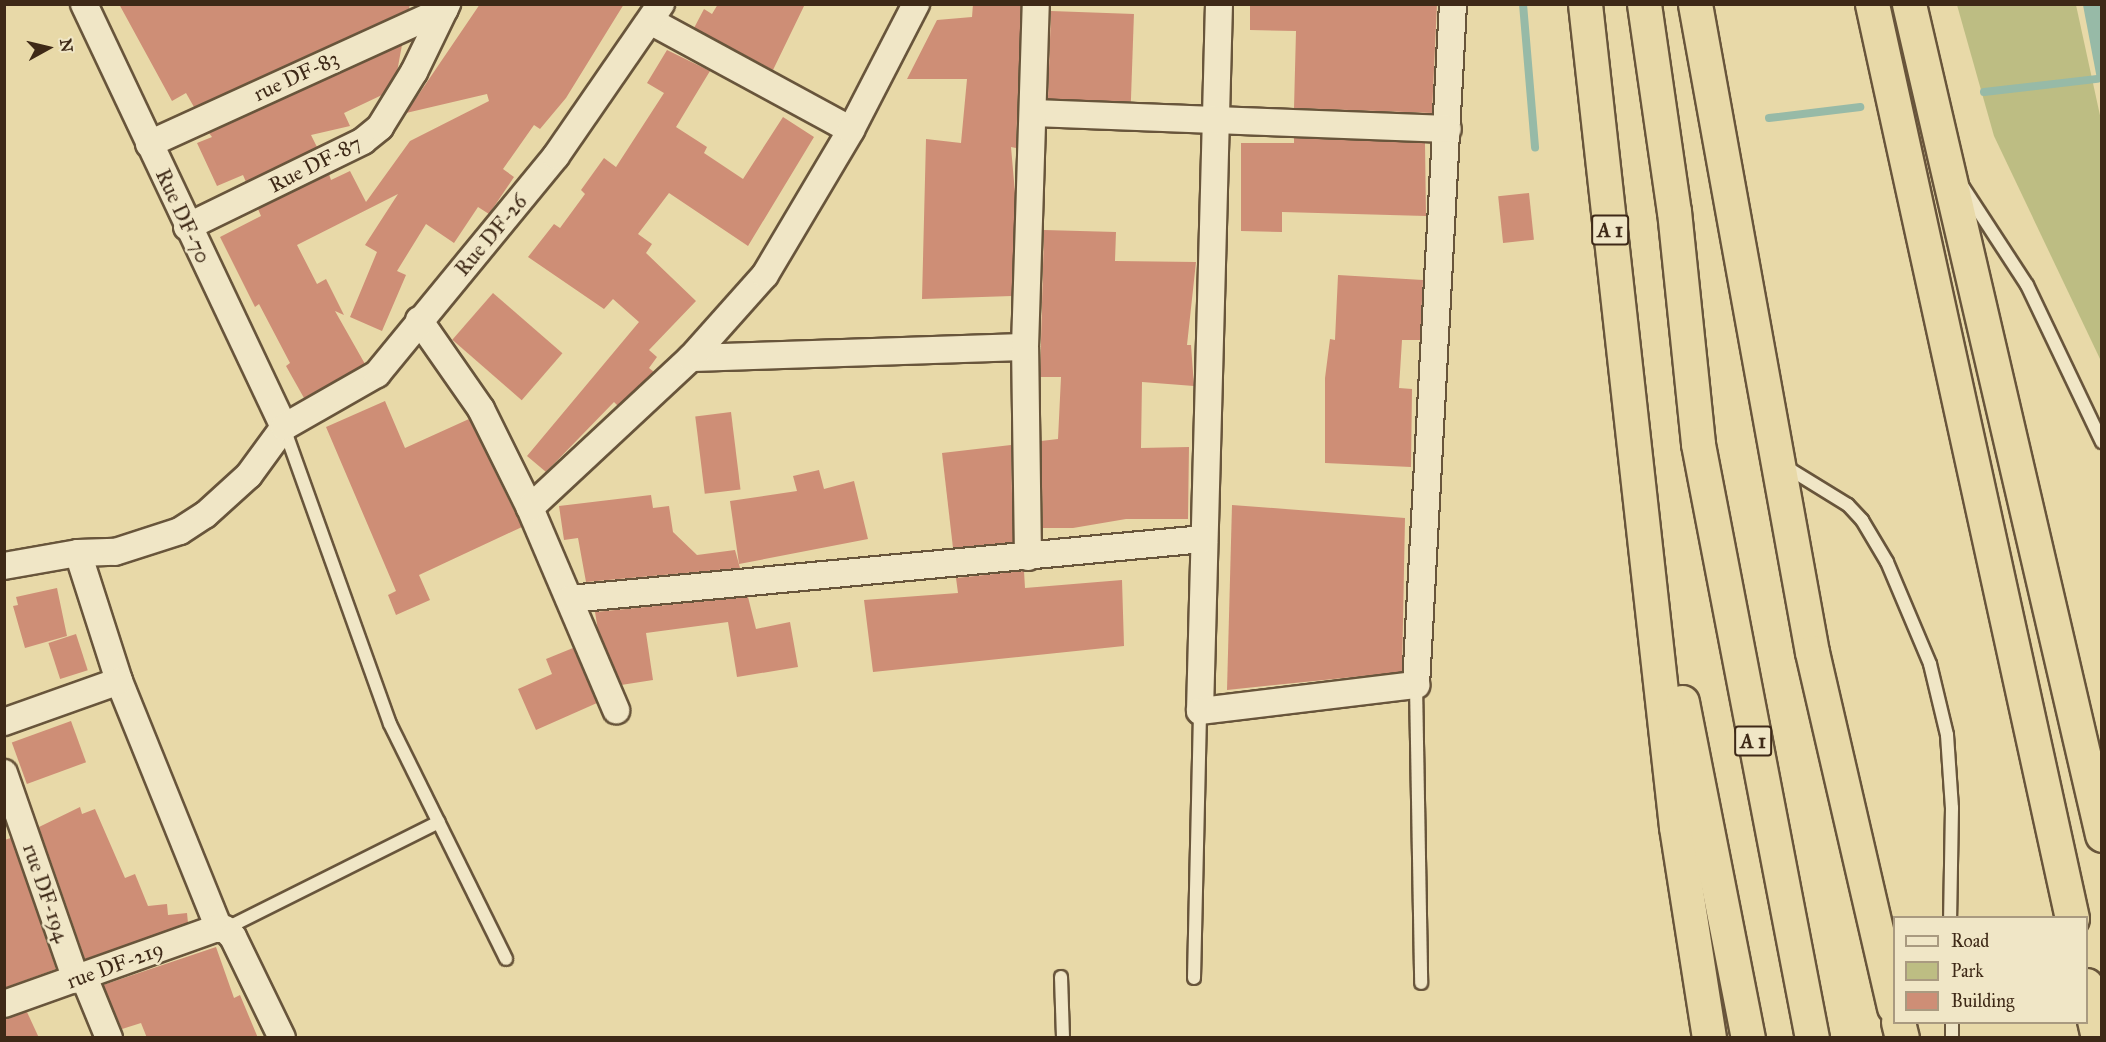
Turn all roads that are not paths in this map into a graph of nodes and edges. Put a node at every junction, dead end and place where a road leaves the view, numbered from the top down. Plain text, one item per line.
1 (84, 4) edge
2 (916, 4) edge
3 (1036, 4) edge
4 (1219, 4) edge
5 (1453, 4) edge
6 (1585, 4) edge
7 (1644, 4) edge
8 (1695, 4) edge
9 (1872, 4) edge
10 (1909, 4) edge
11 (446, 7) edge
12 (657, 13) edge
13 (1034, 113) junction
14 (1214, 119) junction
15 (1448, 129) junction
16 (851, 130) junction
17 (148, 144) junction
18 (1944, 158) junction
19 (187, 226) junction
20 (419, 320) junction
21 (1025, 347) junction
22 (691, 358) junction
23 (284, 427) junction
24 (2102, 442) edge
25 (1636, 455) junction
26 (1776, 460) junction
27 (530, 508) junction
28 (1204, 539) junction
29 (78, 553) junction
30 (1028, 557) junction
31 (4, 566) edge
32 (570, 599) junction
33 (119, 681) junction
34 (1416, 685) junction
35 (616, 710) dead end
36 (1200, 711) junction
37 (4, 722) edge
38 (4, 773) edge
39 (438, 822) junction
40 (2102, 834) edge
41 (2070, 911) edge
42 (1950, 916) edge
43 (222, 929) junction
44 (506, 959) dead end
45 (1061, 977) dead end
46 (1194, 978) dead end
47 (80, 979) junction
48 (1421, 983) dead end
49 (2088, 994) edge
50 (1893, 1002) edge
51 (4, 1004) edge
52 (109, 1038) edge
53 (282, 1038) edge
54 (1064, 1038) edge
55 (1708, 1038) edge
56 (1749, 1038) edge
57 (1812, 1038) edge
58 (2098, 1038) edge

1 - 17 street, Rue DF-70
2 - 16 street
3 - 13 street
4 - 14 street
5 - 15 street
6 - 25 highway, A 1
7 - 57 highway, A 1
8 - 26 highway
9 - 41 highway
10 - 18 highway
11 - 17 street, rue DF-83
11 - 19 street, Rue DF-87
12 - 16 street
12 - 20 street, Rue DF-26
13 - 14 street
13 - 21 street
14 - 15 street
14 - 28 street
15 - 34 street
16 - 22 street
17 - 19 street, Rue DF-70
18 - 24 lane
18 - 40 highway
19 - 23 street, Rue DF-70
20 - 23 street, Rue DF-26
20 - 27 street
21 - 22 street
21 - 30 street
22 - 27 street
23 - 29 street
23 - 39 lane
25 - 55 highway
25 - 56 highway, A 1
26 - 42 lane
26 - 50 highway
27 - 32 street
28 - 30 street
28 - 36 street
29 - 31 street
29 - 33 street
30 - 32 street
32 - 35 street
33 - 37 street
33 - 43 street
34 - 36 street
34 - 48 lane
36 - 46 lane
38 - 47 street, rue DF-194
39 - 43 lane
39 - 44 lane
43 - 47 street, rue DF-219
43 - 53 street
45 - 54 lane
47 - 51 street, rue DF-219
47 - 52 street, rue DF-194
49 - 58 highway

